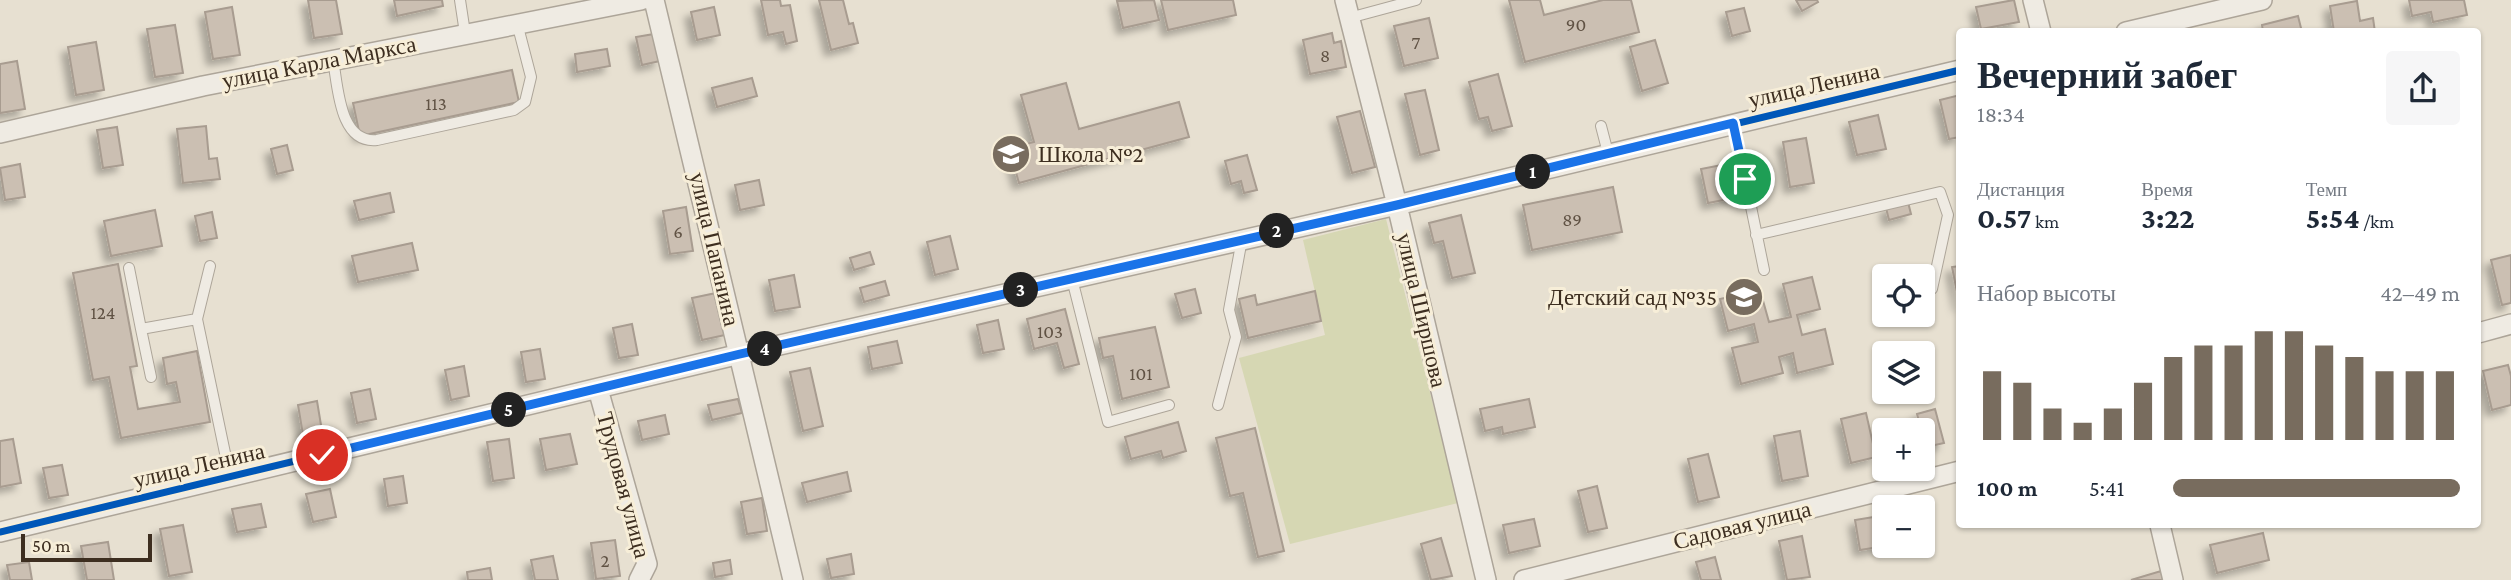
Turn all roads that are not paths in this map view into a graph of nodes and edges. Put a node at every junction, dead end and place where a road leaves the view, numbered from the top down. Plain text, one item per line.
1 (460, 0) edge
2 (640, 0) edge
3 (654, 0) edge
4 (1416, 0) edge
5 (2033, 0) edge
6 (2262, 0) edge
7 (1347, 9) edge
8 (517, 23) junction
9 (2040, 28) edge
10 (2143, 28) edge
11 (465, 33) junction
12 (333, 60) junction
13 (1956, 71) edge
14 (1733, 123) junction
15 (1601, 126) dead end
16 (0, 134) edge
17 (1608, 153) junction
18 (1397, 205) junction
19 (1756, 235) junction
20 (1242, 239) junction
21 (209, 266) dead end
22 (129, 268) dead end
23 (1764, 270) dead end
24 (1935, 275) edge
25 (1072, 279) junction
26 (197, 319) junction
27 (2511, 324) edge
28 (141, 329) junction
29 (2481, 332) edge
30 (740, 354) junction
31 (151, 377) dead end
32 (598, 389) junction
33 (1169, 405) dead end
34 (1218, 405) dead end
35 (1956, 472) edge
36 (230, 477) junction
37 (2161, 528) edge
38 (0, 532) edge
39 (639, 580) edge
40 (793, 580) edge
41 (1486, 580) edge
42 (1524, 580) edge
43 (2173, 580) edge

1 - 11 lane
2 - 8 street, улица Карла Маркса
3 - 30 street, улица Папанина
4 - 7 lane
5 - 9 street
6 - 10 street
7 - 18 street, улица Ширшова
8 - 11 street, улица Карла Маркса
8 - 12 lane
11 - 12 street, улица Карла Маркса
12 - 16 street, улица Карла Маркса
13 - 14 street, улица Ленина
14 - 17 street, улица Ленина
14 - 19 lane
15 - 17 lane
17 - 18 street, улица Ленина
18 - 20 street, улица Ленина
18 - 41 street, улица Ширшова
19 - 23 lane
19 - 24 lane
20 - 25 street, улица Ленина
20 - 34 lane
21 - 26 lane
22 - 28 lane
25 - 30 street, улица Ленина
25 - 33 lane
26 - 28 lane
26 - 36 lane
27 - 29 street
28 - 31 lane
30 - 32 street, улица Ленина
30 - 40 street, улица Папанина
32 - 36 street, улица Ленина
32 - 39 street, Трудовая улица
35 - 42 street, Садовая улица
36 - 38 street, улица Ленина
37 - 43 street

